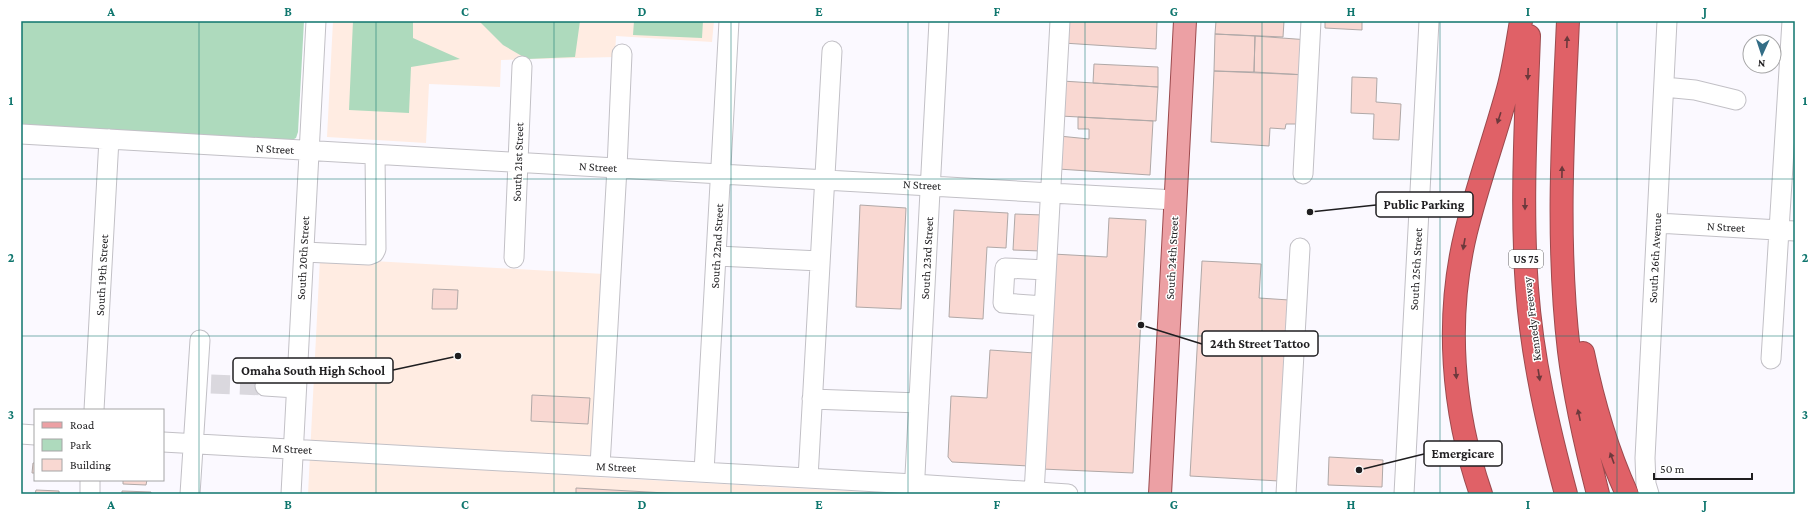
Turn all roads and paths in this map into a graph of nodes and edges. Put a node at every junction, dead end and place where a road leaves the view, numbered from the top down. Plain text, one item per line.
1 (316, 21) edge
2 (729, 21) edge
3 (939, 21) edge
4 (1060, 21) edge
5 (1185, 21) edge
6 (1311, 21) edge
7 (1429, 21) edge
8 (1521, 21) edge
9 (1530, 21) edge
10 (1568, 21) edge
11 (1667, 21) edge
12 (1792, 21) edge
13 (832, 51) dead end
14 (622, 54) dead end
15 (522, 66) dead end
16 (1664, 87) junction
17 (1736, 100) dead end
18 (21, 134) edge
19 (110, 139) junction
20 (309, 151) junction
21 (374, 154) junction
22 (518, 162) junction
23 (617, 168) junction
24 (721, 174) junction
25 (1303, 174) dead end
26 (825, 179) junction
27 (930, 185) junction
28 (1050, 192) junction
29 (1175, 200) junction
30 (1657, 223) junction
31 (1787, 231) edge
32 (1300, 248) dead end
33 (304, 252) junction
34 (1562, 253) junction
35 (716, 256) junction
36 (514, 258) dead end
37 (820, 261) junction
38 (1046, 270) junction
39 (1044, 306) junction
40 (200, 340) dead end
41 (1771, 359) dead end
42 (265, 386) tunnel mouth
43 (296, 388) junction
44 (812, 399) junction
45 (919, 403) junction
46 (94, 409) edge
47 (21, 434) edge
48 (34, 435) edge
49 (164, 442) edge
50 (193, 444) junction
51 (293, 449) junction
52 (600, 466) junction
53 (704, 472) junction
54 (808, 478) junction
55 (90, 481) edge
56 (914, 489) edge
57 (1034, 493) edge
58 (90, 494) edge
59 (190, 494) edge
60 (291, 494) edge
61 (1068, 494) edge
62 (1160, 494) edge
63 (1286, 494) edge
64 (1404, 494) edge
65 (1481, 494) edge
66 (1566, 494) edge
67 (1598, 494) edge
68 (1627, 494) edge
69 (1649, 494) edge

1 - 20 street, South 20th Street
2 - 24 street, South 22nd Street
3 - 27 street, South 23rd Street
4 - 28 street
5 - 29 main road, South 24th Street
6 - 25 street
7 - 64 street, South 25th Street
8 -> 65 highway
9 -> 66 highway, Kennedy Freeway / US 75
34 -> 10 highway
11 - 16 street, South 26th Avenue
12 - 31 street
13 - 26 street
14 - 23 street
15 - 22 street, South 21st Street
16 - 17 street
16 - 30 street, South 26th Avenue
18 - 19 street, N Street
19 - 20 street, N Street
19 - 46 street, South 19th Street
20 - 21 street, N Street
20 - 33 street, South 20th Street
21 - 22 street, N Street
21 - 33 street
22 - 23 street, N Street
22 - 36 street, South 21st Street
23 - 24 street, N Street
23 - 52 street
24 - 26 street, N Street
24 - 35 street, South 22nd Street
26 - 27 street, N Street
26 - 37 street
27 - 28 street, N Street
27 - 45 street, South 23rd Street
28 - 29 street, N Street
28 - 38 street
29 - 62 main road, South 24th Street
30 - 31 street, N Street
30 - 69 street, South 26th Avenue
31 - 41 street
32 - 63 street
33 - 43 street, South 20th Street
67 -> 34 highway
68 -> 34 highway
35 - 37 street
35 - 53 street, South 22nd Street
37 - 44 street
38 - 39 street
38 - 39 street
39 - 57 street
40 - 50 street
42 - 43 street
43 - 51 street, South 20th Street
44 - 45 street
44 - 54 street
45 - 56 street, South 23rd Street
47 - 48 street
49 - 50 street, M Street
50 - 51 street, M Street
50 - 59 street
51 - 52 street, M Street
51 - 60 street, South 20th Street
52 - 53 street, M Street
53 - 54 street, M Street
54 - 56 street, M Street
55 - 58 street
56 - 57 street, M Street
57 - 61 street, M Street

